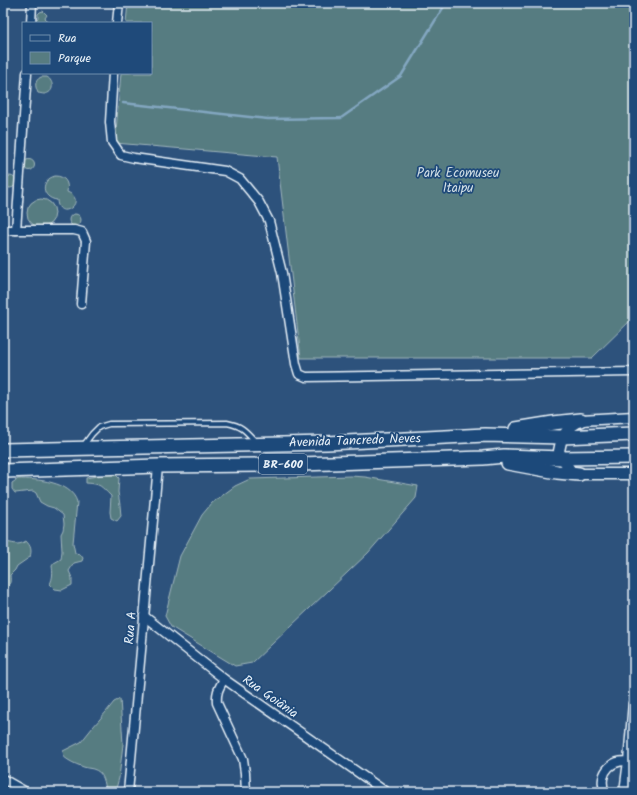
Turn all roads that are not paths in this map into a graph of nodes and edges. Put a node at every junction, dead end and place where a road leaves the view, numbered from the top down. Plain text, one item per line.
1 (32, 3) edge
2 (119, 3) edge
3 (31, 22) edge
4 (117, 22) edge
5 (27, 74) edge
6 (114, 74) edge
7 (3, 230) edge
8 (16, 230) junction
9 (82, 304) dead end
10 (634, 372) edge
11 (634, 417) edge
12 (581, 420) junction
13 (634, 434) edge
14 (485, 435) junction
15 (562, 437) junction
16 (257, 444) junction
17 (82, 448) junction
18 (3, 450) edge
19 (634, 457) edge
20 (483, 458) junction
21 (562, 458) junction
22 (158, 466) junction
23 (3, 471) edge
24 (579, 474) junction
25 (633, 475) edge
26 (144, 616) junction
27 (224, 679) junction
28 (634, 702) edge
29 (631, 763) edge
30 (3, 779) edge
31 (26, 792) edge
32 (128, 792) edge
33 (246, 792) edge
34 (386, 792) edge
35 (606, 792) edge
36 (625, 792) edge

1 - 3 street
2 - 4 street
5 - 8 street
6 - 10 street
7 - 8 street
8 - 9 street
11 - 12 street
12 - 14 main road
12 - 15 street
13 - 15 main road, Avenida Tancredo Neves / BR-600
14 - 15 main road, Avenida Tancredo Neves / BR-600
14 - 16 main road, Avenida Tancredo Neves / BR-600
15 - 21 street
16 - 17 main road, Avenida Tancredo Neves / BR-600
16 - 17 lane
17 - 18 main road, Avenida Tancredo Neves / BR-600
19 - 21 main road, Avenida Tancredo Neves / BR-600
20 - 21 main road, Avenida Tancredo Neves / BR-600
20 - 22 main road, Avenida Tancredo Neves / BR-600
20 - 24 main road
21 - 24 street
22 - 23 main road, Avenida Tancredo Neves / BR-600
22 - 26 street, Rua A
24 - 25 street
26 - 27 street, Rua Goiânia
26 - 32 street, Rua A
27 - 33 street
27 - 34 street, Rua Goiânia
28 - 29 street
29 - 35 street
29 - 36 street
30 - 31 street

